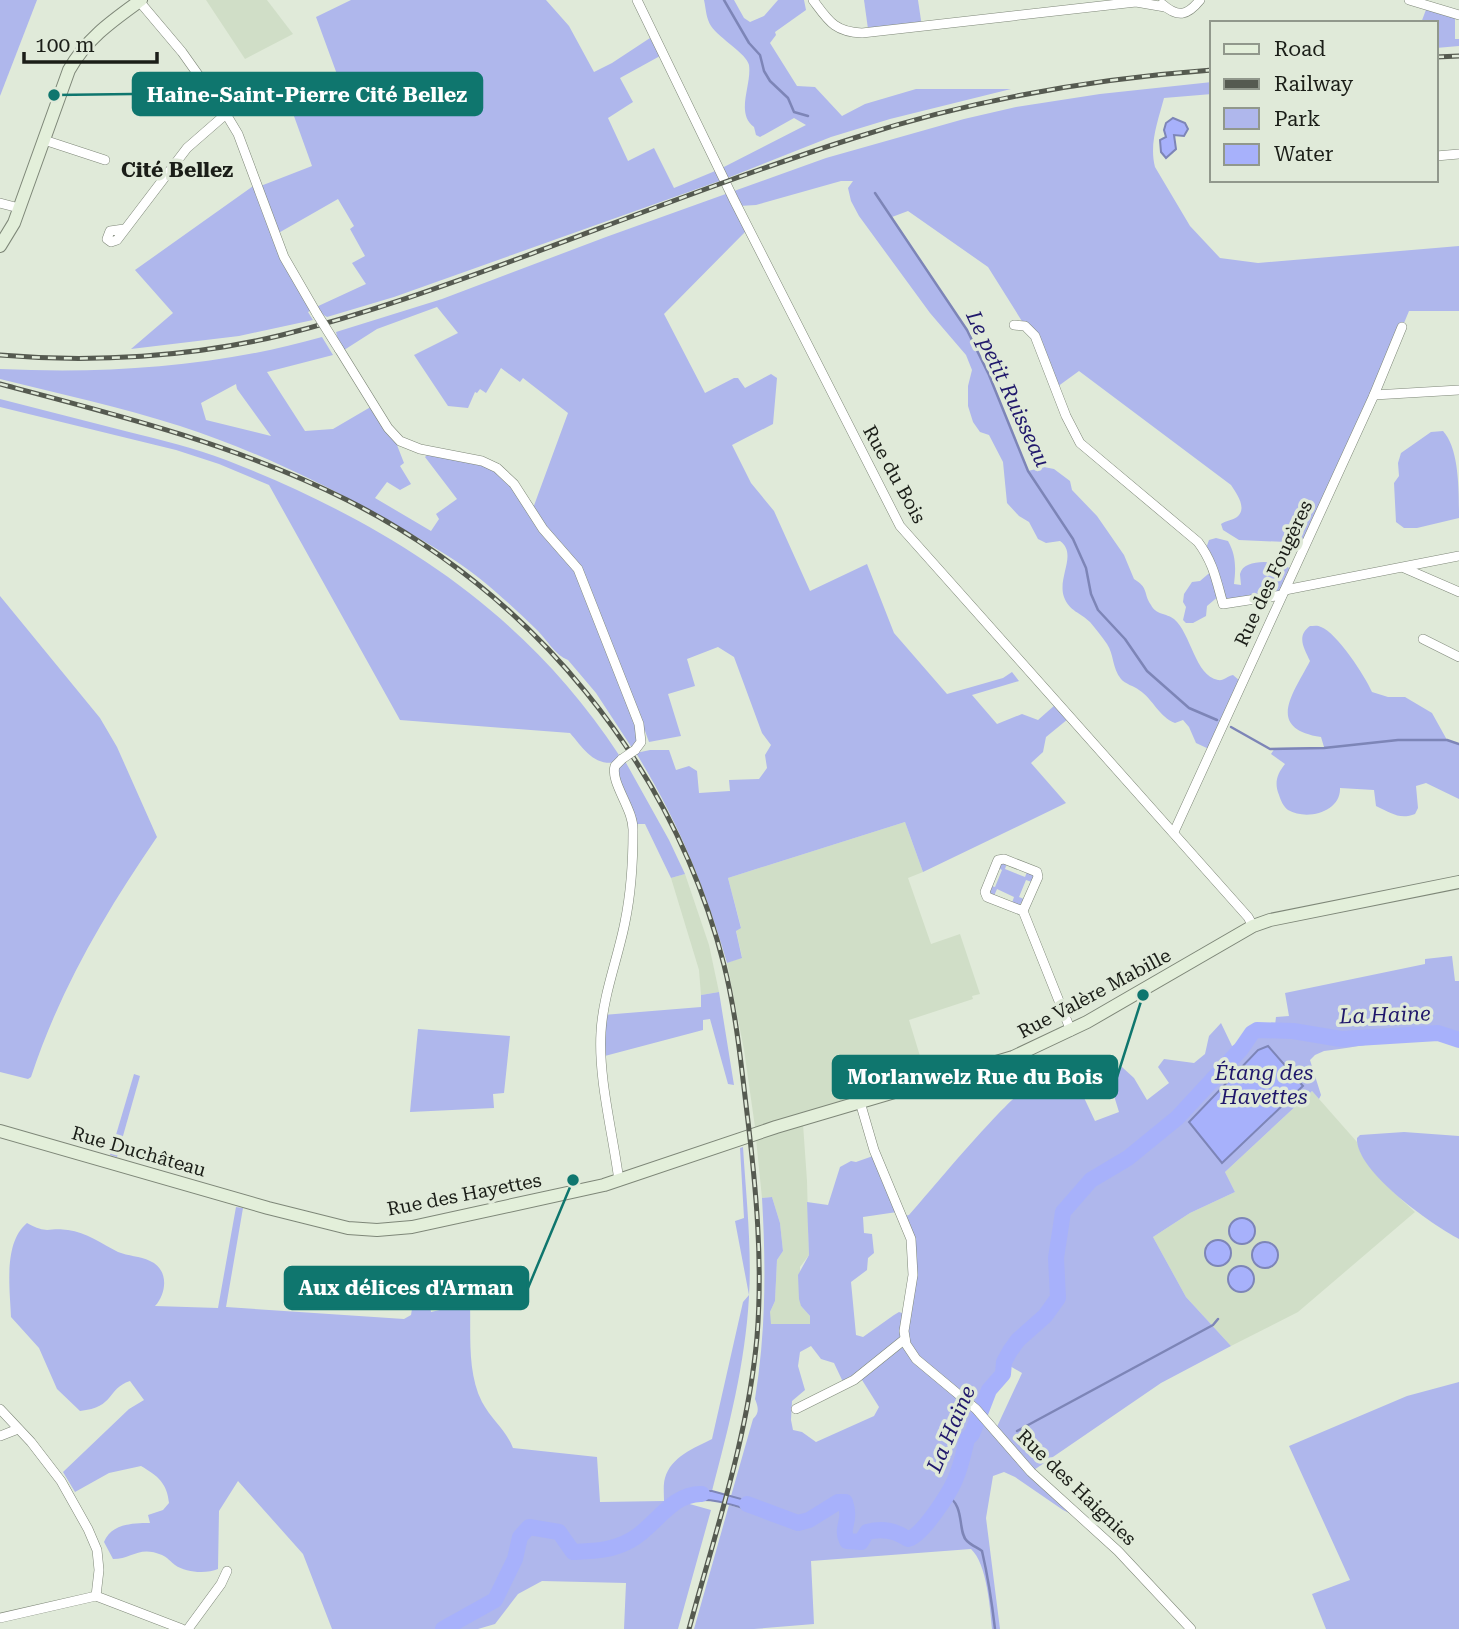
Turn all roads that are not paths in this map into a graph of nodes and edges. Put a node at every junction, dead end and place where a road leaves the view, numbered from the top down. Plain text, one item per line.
1 (638, 0) edge
2 (813, 0) edge
3 (1150, 0) edge
4 (1200, 0) edge
5 (1409, 0) edge
6 (137, 1) edge
7 (1161, 4) edge
8 (1459, 15) edge
9 (226, 114) junction
10 (44, 140) junction
11 (1459, 154) edge
12 (1438, 156) edge
13 (105, 160) dead end
14 (0, 203) edge
15 (19, 208) junction
16 (124, 229) dead end
17 (0, 246) edge
18 (1014, 325) dead end
19 (1402, 327) dead end
20 (1459, 390) edge
21 (1374, 395) junction
22 (1459, 556) edge
23 (1402, 567) junction
24 (1283, 592) junction
25 (1459, 592) edge
26 (1423, 639) dead end
27 (1459, 657) edge
28 (1174, 832) junction
29 (1459, 882) edge
30 (1023, 912) junction
31 (1253, 926) junction
32 (1070, 1031) junction
33 (860, 1102) junction
34 (0, 1131) edge
35 (745, 1137) joint
36 (619, 1181) junction
37 (268, 1208) joint
38 (905, 1339) junction
39 (0, 1409) edge
40 (796, 1409) dead end
41 (18, 1429) junction
42 (0, 1436) edge
43 (227, 1571) dead end
44 (96, 1597) junction
45 (1, 1617) edge
46 (182, 1629) edge
47 (188, 1629) edge
48 (1191, 1629) edge

1 - 28 street, Rue du Bois
2 - 7 street
3 - 7 street
4 - 7 street
5 - 8 street
6 - 9 street
6 - 10 street
9 - 16 street
9 - 36 street, bridge
10 - 13 street
10 - 15 street
11 - 12 street
14 - 15 street
15 - 17 street
18 - 24 street
19 - 21 street, Rue des Fougères
20 - 21 street
21 - 24 street, Rue des Fougères
22 - 23 street
23 - 24 street
23 - 25 street
24 - 28 street, Rue des Fougères
26 - 27 street
28 - 31 street, Rue du Bois
29 - 31 street, Rue Valère Mabille
30 - 30 street
30 - 32 street
31 - 32 street, Rue Valère Mabille
32 - 33 street, Rue Valère Mabille
33 - 35 street, Rue Valère Mabille
33 - 38 street
34 - 37 street, Rue Duchâteau
35 - 36 street, Rue des Hayettes
36 - 37 street, Rue des Hayettes
38 - 40 street
38 - 48 street, Rue des Haignies
39 - 41 street
41 - 42 street
41 - 44 street
43 - 47 street
44 - 45 street
44 - 46 street

